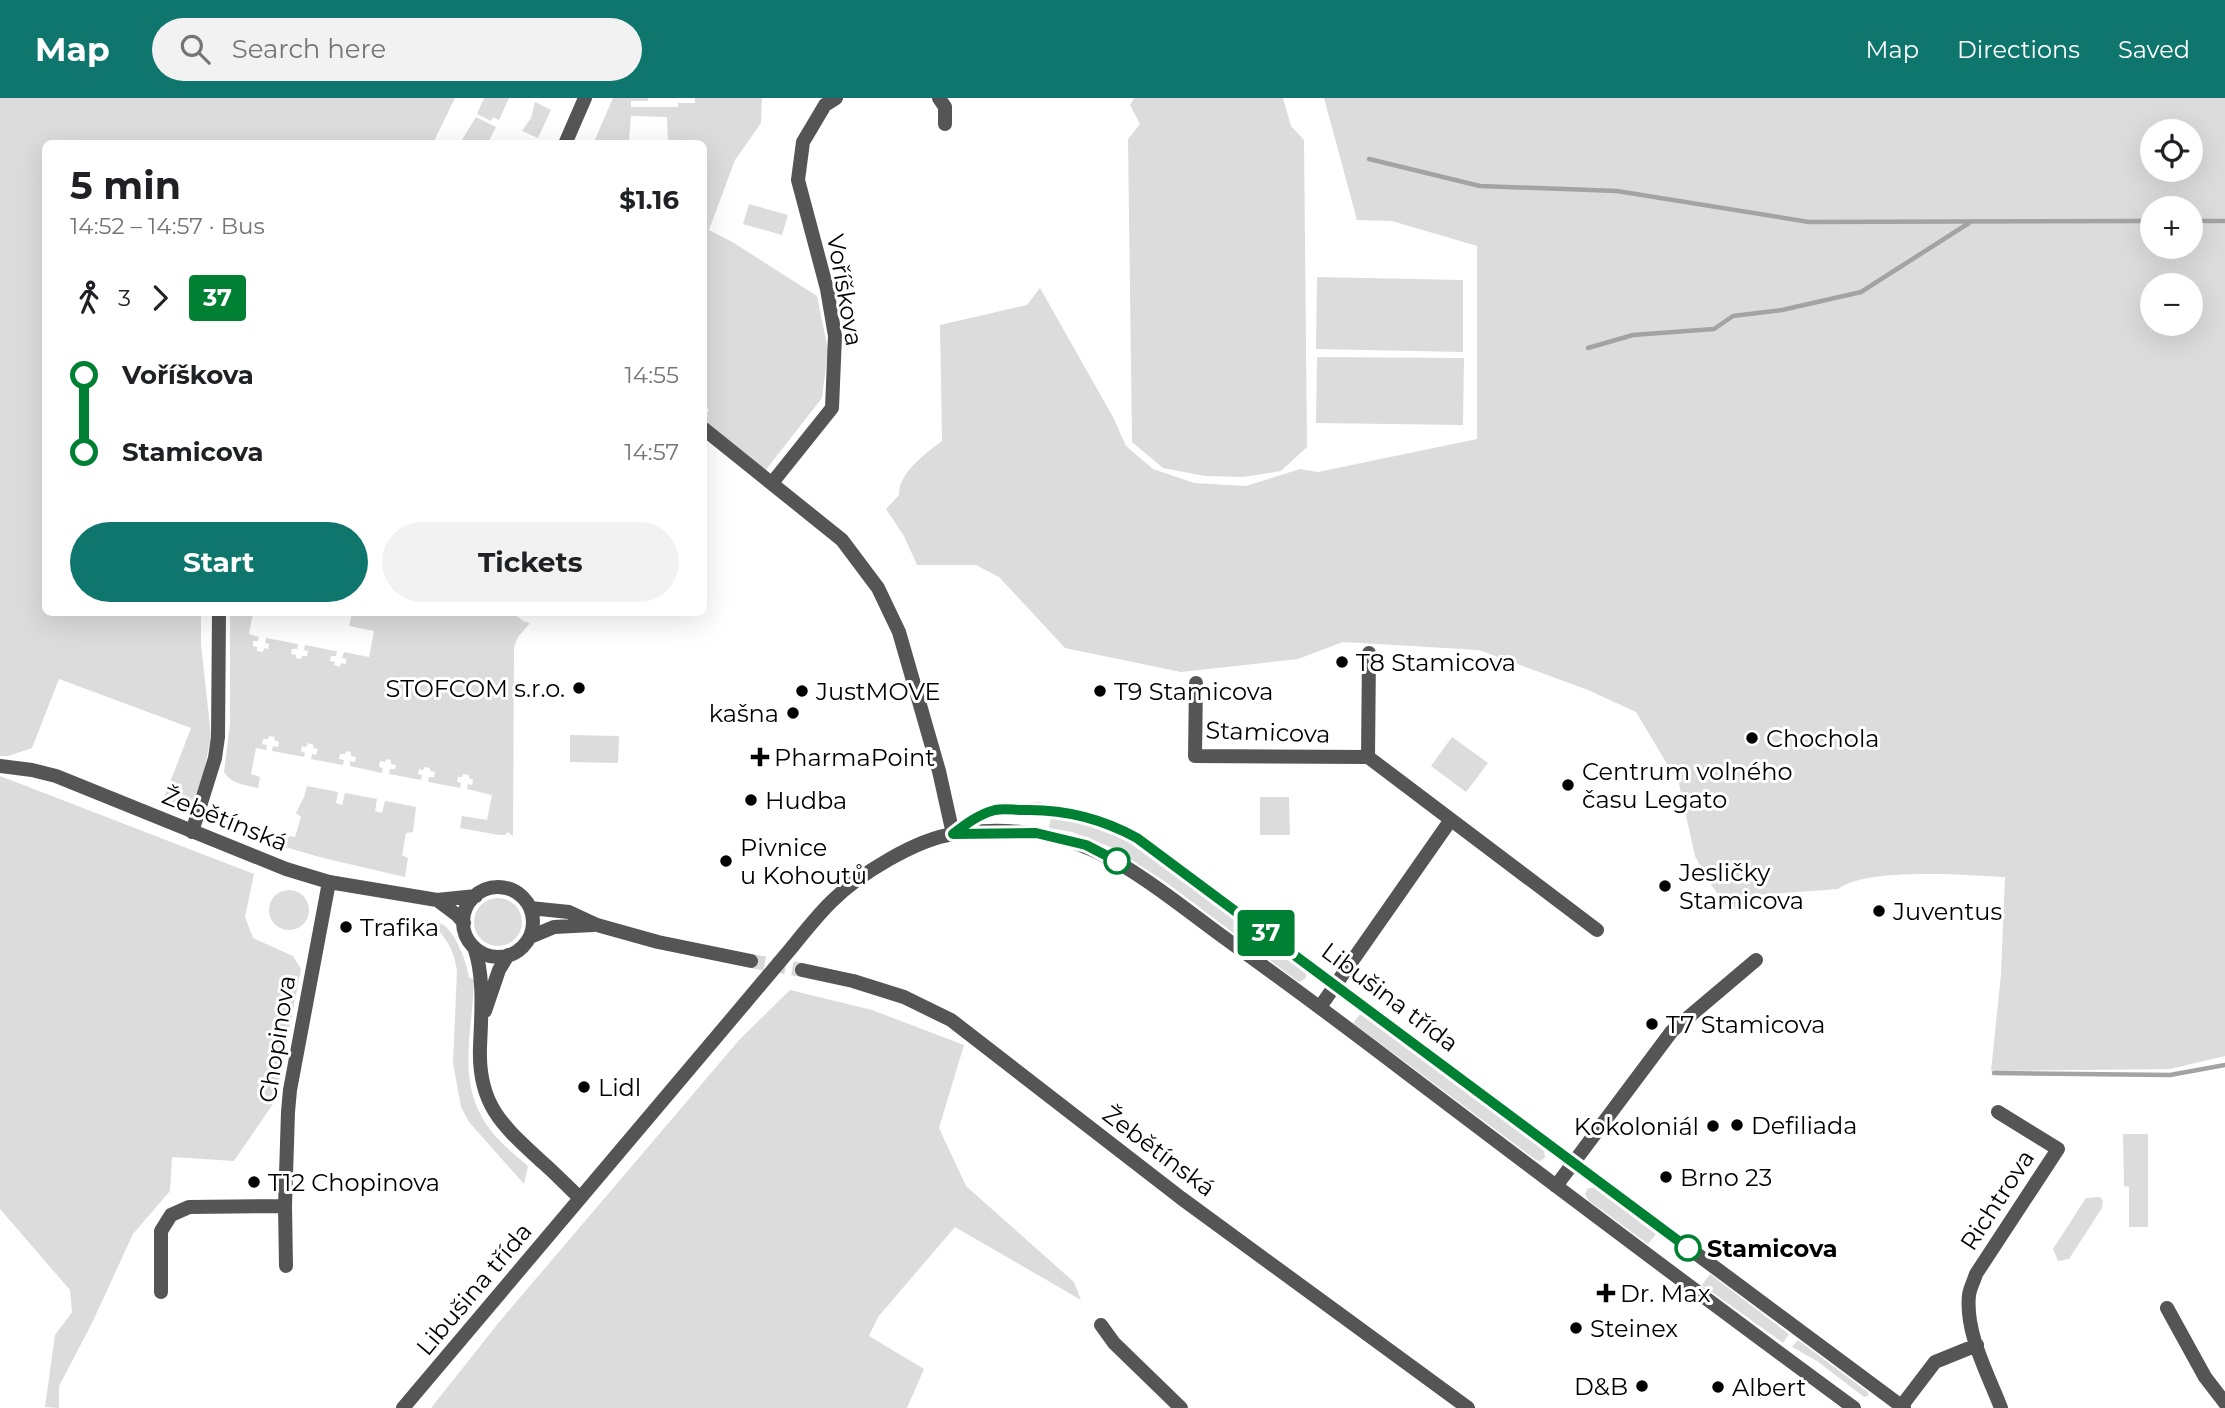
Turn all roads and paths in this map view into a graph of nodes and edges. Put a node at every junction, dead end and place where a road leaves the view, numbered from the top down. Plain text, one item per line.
1 (585, 98) edge
2 (836, 98) edge
3 (940, 98) edge
4 (945, 124) dead end
5 (567, 140) edge
6 (707, 431) edge
7 (772, 483) junction
8 (219, 616) edge
9 (1369, 653) dead end
10 (1196, 683) dead end
11 (1367, 757) junction
12 (0, 766) edge
13 (1450, 821) junction
14 (192, 832) junction
15 (953, 834) junction
16 (329, 881) junction
17 (475, 896) junction
18 (437, 900) junction
19 (530, 908) junction
20 (464, 923) junction
21 (597, 925) junction
22 (1597, 930) dead end
23 (530, 937) junction
24 (474, 947) junction
25 (508, 955) junction
26 (1756, 960) dead end
27 (751, 961) tunnel mouth
28 (802, 970) tunnel mouth
29 (1335, 985) junction
30 (1320, 1007) junction
31 (482, 1019) junction
32 (1997, 1112) dead end
33 (1573, 1162) junction
34 (1556, 1186) junction
35 (580, 1198) junction
36 (285, 1206) junction
37 (286, 1266) dead end
38 (161, 1292) dead end
39 (2167, 1308) dead end
40 (1101, 1325) dead end
41 (1977, 1345) junction
42 (2225, 1403) edge
43 (1902, 1407) edge
44 (403, 1408) edge
45 (1181, 1408) edge
46 (1468, 1408) edge
47 (1854, 1408) edge
48 (2001, 1408) edge

1 - 5 street
2 - 7 street, Voříškova
3 - 4 street
6 - 7 street
7 - 15 street
8 - 14 street
9 - 11 street
10 - 11 street, Stamicova
11 - 13 street
12 - 14 street, Žebětínská
13 - 22 street
13 - 29 street
14 - 16 street, Žebětínská
15 - 29 street, Libušina třída
15 - 30 street, Libušina třída
15 - 35 street, Libušina třída, bridge
16 - 18 street, Žebětínská
16 - 36 street, Chopinova
17 - 18 street, Žebětínská
17 - 19 street
17 - 20 street
18 - 20 street
19 - 21 street
19 - 23 street
20 - 24 street
21 - 23 street
21 - 27 street
23 - 25 street
24 - 25 street
24 - 31 street
25 - 31 street
26 - 33 street
28 - 46 street, Žebětínská
29 - 30 street
29 - 33 street, Libušina třída
30 - 34 street, Libušina třída
31 - 35 street
32 - 41 street, Richtrova
33 - 34 street
33 - 43 street, Libušina třída
34 - 47 street, Libušina třída
35 - 44 street, Libušina třída
36 - 37 street, Chopinova
36 - 38 street
39 - 42 street
40 - 45 street
41 - 43 street
41 - 48 street, Richtrova

